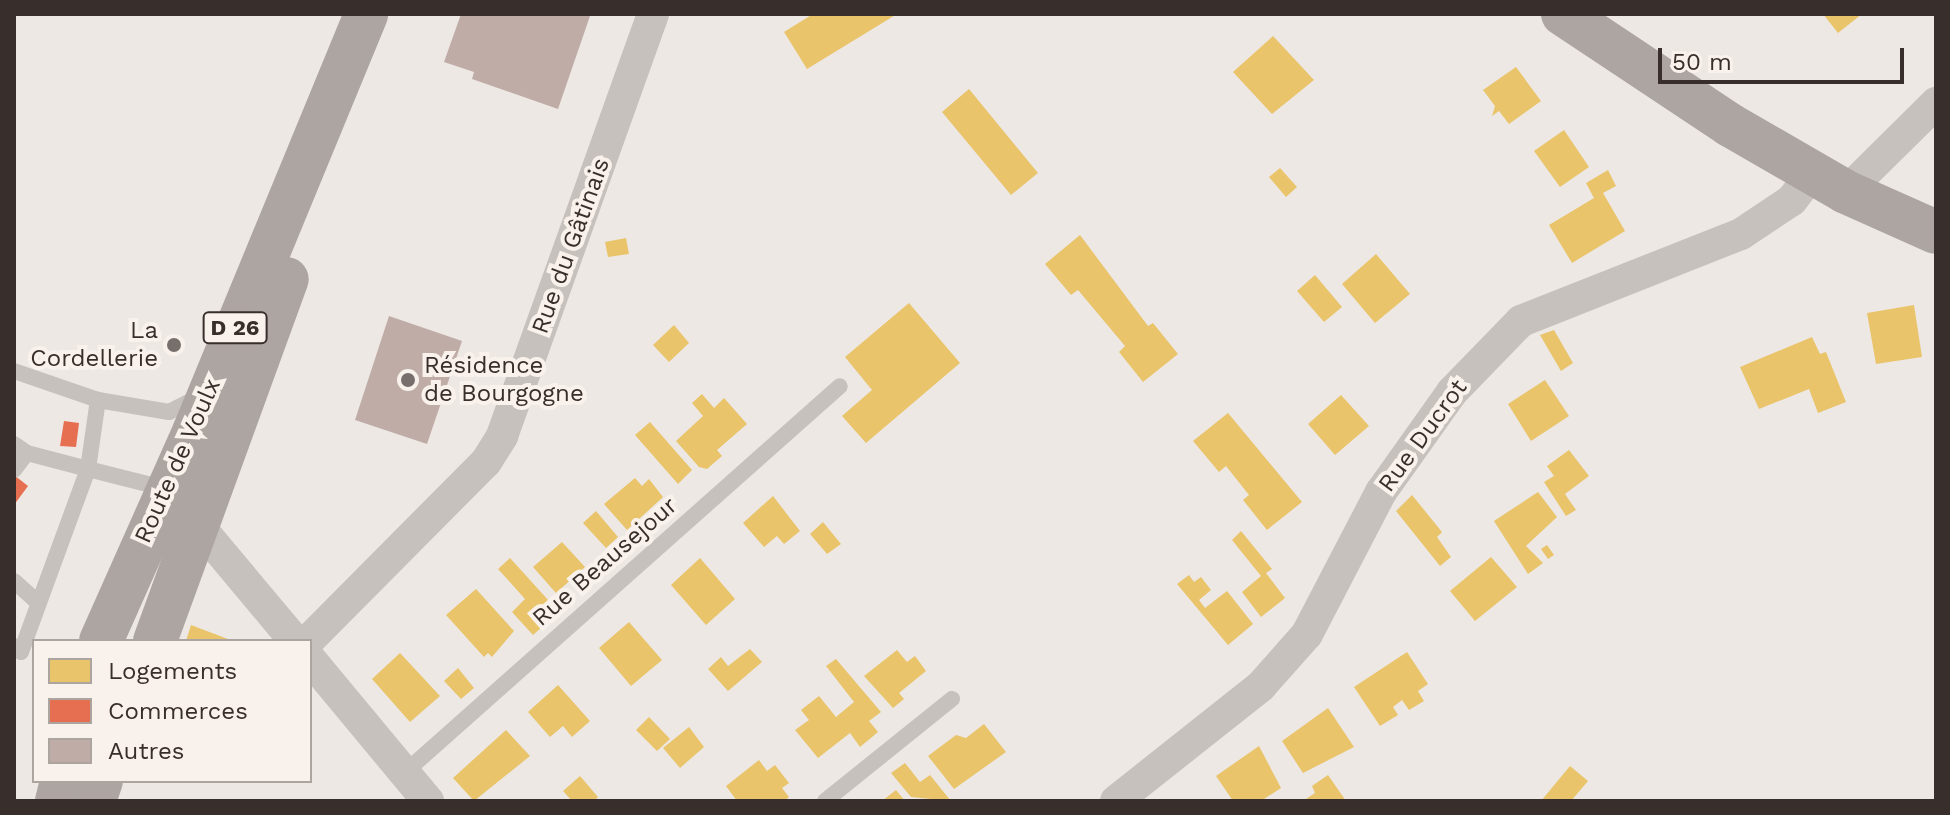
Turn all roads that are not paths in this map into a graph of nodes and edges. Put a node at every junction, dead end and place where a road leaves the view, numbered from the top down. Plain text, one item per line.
1 (366, 14) edge
2 (389, 14) edge
3 (653, 14) edge
4 (1563, 14) edge
5 (1936, 103) edge
6 (1829, 182) junction
7 (1936, 232) edge
8 (14, 371) edge
9 (212, 386) junction
10 (840, 386) dead end
11 (98, 400) junction
12 (224, 448) junction
13 (20, 449) edge
14 (88, 469) junction
15 (14, 470) edge
16 (166, 490) junction
17 (197, 524) junction
18 (14, 581) edge
19 (37, 602) junction
20 (102, 639) edge
21 (156, 639) edge
22 (293, 639) edge
23 (310, 639) edge
24 (14, 646) edge
25 (312, 661) edge
26 (952, 699) dead end
27 (403, 774) junction
28 (428, 801) edge
29 (825, 801) edge
30 (1116, 801) edge

1 - 9 main road, Route de Voulx / D 26
2 - 12 main road, Route de Voulx / D 26
3 - 23 street, Rue du Gâtinais
4 - 6 main road
5 - 6 street, Rue Ducrot
6 - 7 main road
6 - 30 street, Rue Ducrot
8 - 11 lane
9 - 11 lane
9 - 16 main road, Route de Voulx / D 26
10 - 27 lane, Rue Beausejour
11 - 14 lane
12 - 16 lane
12 - 17 main road, Route de Voulx / D 26
13 - 14 lane
13 - 15 lane
14 - 16 lane
14 - 19 lane
16 - 20 main road, Route de Voulx / D 26
17 - 21 main road, Route de Voulx / D 26
17 - 22 street
18 - 19 lane
19 - 24 lane
25 - 27 street
26 - 29 lane
27 - 28 street

